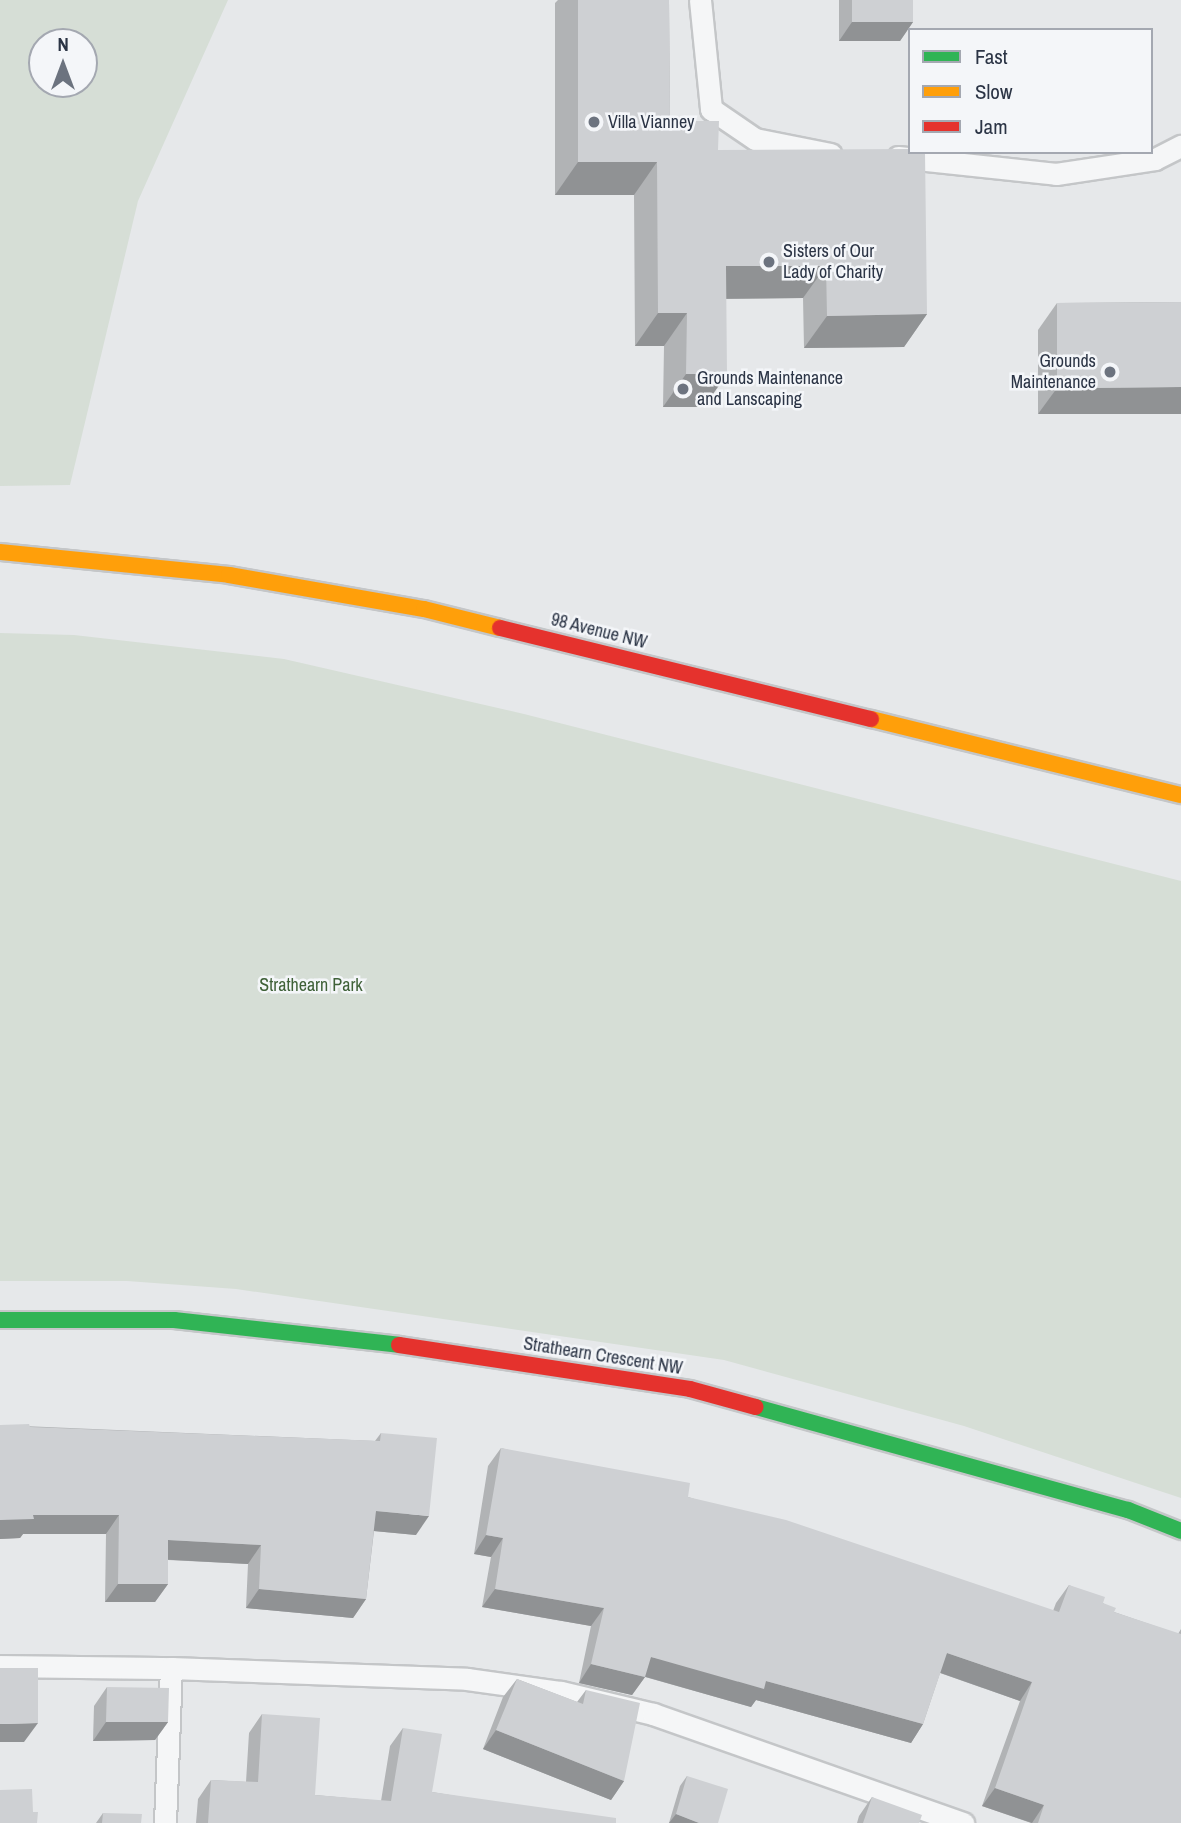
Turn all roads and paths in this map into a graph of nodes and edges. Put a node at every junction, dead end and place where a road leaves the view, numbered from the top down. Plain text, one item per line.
1 (700, 0) edge
2 (1181, 146) edge
3 (850, 155) edge
4 (877, 156) edge
5 (0, 552) edge
6 (1181, 795) edge
7 (0, 1320) edge
8 (1181, 1531) edge
9 (0, 1666) edge
10 (171, 1668) junction
11 (164, 1823) edge
12 (963, 1823) edge

1 - 3 lane
2 - 4 lane
5 - 6 main road, 98 Avenue NW
7 - 8 main road, Strathearn Crescent NW
9 - 10 lane
10 - 11 lane
10 - 12 lane

